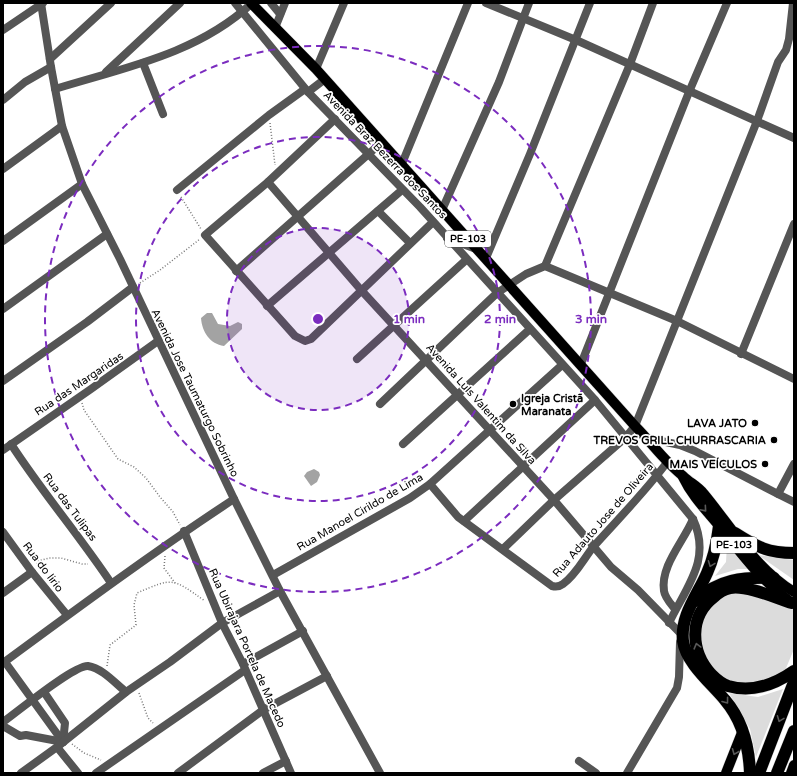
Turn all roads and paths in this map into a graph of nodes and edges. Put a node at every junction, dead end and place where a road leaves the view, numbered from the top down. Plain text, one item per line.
1 (42, 3) edge
2 (111, 3) edge
3 (180, 3) edge
4 (235, 3) edge
5 (251, 3) edge
6 (271, 3) edge
7 (285, 3) edge
8 (344, 3) edge
9 (468, 3) edge
10 (486, 3) edge
11 (529, 3) edge
12 (590, 3) edge
13 (653, 3) edge
14 (727, 3) edge
15 (793, 3) edge
16 (243, 12) junction
17 (280, 14) junction
18 (523, 19) junction
19 (275, 28) junction
20 (3, 30) edge
21 (576, 40) junction
22 (50, 63) junction
23 (143, 63) junction
24 (630, 64) junction
25 (316, 69) junction
26 (105, 74) junction
27 (325, 79) junction
28 (55, 89) junction
29 (307, 91) junction
30 (689, 92) junction
31 (3, 100) edge
32 (163, 114) dead end
33 (269, 115) junction
34 (335, 119) junction
35 (757, 121) junction
36 (62, 126) junction
37 (794, 138) edge
38 (381, 143) junction
39 (369, 153) junction
40 (401, 166) junction
41 (3, 169) edge
42 (276, 174) junction
43 (268, 182) junction
44 (82, 184) junction
45 (176, 190) joint
46 (402, 190) junction
47 (442, 210) junction
48 (378, 211) junction
49 (297, 218) junction
50 (433, 222) junction
51 (794, 224) edge
52 (107, 234) junction
53 (205, 235) junction
54 (446, 238) junction
55 (3, 241) edge
56 (410, 243) junction
57 (479, 250) junction
58 (330, 253) junction
59 (486, 258) junction
60 (466, 260) junction
61 (545, 266) junction
62 (236, 271) junction
63 (509, 283) junction
64 (133, 287) junction
65 (360, 290) junction
66 (497, 293) junction
67 (610, 293) junction
68 (267, 306) junction
69 (3, 310) edge
70 (676, 321) junction
71 (394, 325) junction
72 (530, 329) junction
73 (158, 341) junction
74 (741, 354) junction
75 (357, 359) dead end
76 (425, 360) junction
77 (562, 365) junction
78 (582, 366) junction
79 (794, 379) edge
80 (3, 381) edge
81 (588, 392) junction
82 (459, 395) junction
83 (80, 397) junction
84 (595, 400) junction
85 (380, 404) dead end
86 (635, 426) junction
87 (489, 430) junction
88 (625, 438) junction
89 (647, 438) junction
90 (11, 444) junction
91 (403, 444) dead end
92 (3, 450) edge
93 (668, 461) junction
94 (794, 464) edge
95 (522, 466) junction
96 (658, 475) junction
97 (683, 477) junction
98 (430, 484) junction
99 (778, 494) junction
100 (234, 499) junction
101 (554, 500) junction
102 (794, 502) edge
103 (693, 519) junction
104 (464, 521) junction
105 (719, 526) junction
106 (3, 532) edge
107 (184, 532) junction
108 (735, 533) junction
109 (166, 545) junction
110 (594, 546) junction
111 (503, 549) junction
112 (794, 553) edge
113 (98, 563) junction
114 (32, 572) junction
115 (273, 575) junction
116 (768, 578) junction
117 (111, 583) junction
118 (175, 583) junction
119 (280, 591) junction
120 (3, 593) edge
121 (793, 600) edge
122 (689, 606) junction
123 (216, 609) junction
124 (675, 609) junction
125 (67, 616) junction
126 (222, 623) junction
127 (669, 623) junction
128 (303, 631) junction
129 (682, 635) junction
130 (4, 663) edge
131 (244, 667) junction
132 (794, 671) edge
133 (105, 674) junction
134 (327, 676) junction
135 (794, 682) edge
136 (138, 684) junction
137 (44, 692) junction
138 (126, 692) junction
139 (31, 700) junction
140 (263, 710) junction
141 (3, 722) edge
142 (3, 726) edge
143 (159, 729) junction
144 (743, 730) junction
145 (794, 731) edge
146 (70, 736) junction
147 (60, 745) junction
148 (286, 761) junction
149 (579, 761) dead end
150 (108, 764) junction
151 (794, 765) edge
152 (21, 773) edge
153 (78, 773) edge
154 (96, 773) edge
155 (178, 773) edge
156 (263, 773) edge
157 (291, 773) edge
158 (380, 773) edge
159 (596, 773) edge
160 (627, 773) edge
161 (726, 773) edge
162 (750, 773) edge
163 (759, 773) edge
164 (777, 773) edge
165 (791, 773) edge

1 - 20 street
1 - 22 street, Avenida Jose Taumaturgo Sobrinho
2 - 22 street
3 - 26 street
4 - 16 street, Avenida Braz Bezerra dos Santos
5 - 16 street
5 - 19 main road, Avenida Braz Bezerra dos Santos / PE-103
6 - 17 street
7 - 17 street
8 - 25 street
9 - 40 street
10 - 18 street
11 - 18 street
12 - 21 street
13 - 24 street
14 - 30 street
15 - 35 street
16 - 23 street
16 - 29 street, Avenida Braz Bezerra dos Santos
17 - 19 street
18 - 21 street
18 - 47 street
19 - 25 main road, Avenida Braz Bezerra dos Santos / PE-103
21 - 24 street
21 - 59 street
22 - 28 street, Avenida Jose Taumaturgo Sobrinho
22 - 31 street
23 - 26 street
23 - 32 street
24 - 30 street
24 - 61 street
25 - 27 main road, Avenida Braz Bezerra dos Santos / PE-103
26 - 28 street
27 - 29 street
27 - 38 main road, Avenida Braz Bezerra dos Santos / PE-103
28 - 36 street, Avenida Jose Taumaturgo Sobrinho
29 - 33 street
29 - 34 street, Avenida Braz Bezerra dos Santos
30 - 35 street
30 - 67 street
33 - 42 path
33 - 45 street
34 - 39 street, Avenida Braz Bezerra dos Santos
34 - 42 street
35 - 37 street
35 - 70 street
36 - 41 street
36 - 44 street, Avenida Jose Taumaturgo Sobrinho
38 - 39 street
38 - 40 main road, Avenida Braz Bezerra dos Santos / PE-103
39 - 46 street, Avenida Braz Bezerra dos Santos
39 - 49 street
40 - 47 main road, Avenida Braz Bezerra dos Santos / PE-103
42 - 43 street
43 - 49 street, Avenida LuIs Valentim da Silva
43 - 53 street
44 - 52 street, Avenida Jose Taumaturgo Sobrinho
44 - 55 street
45 - 53 path
46 - 48 street
46 - 50 street, Avenida Braz Bezerra dos Santos
47 - 57 main road, Avenida Braz Bezerra dos Santos / PE-103
48 - 56 street
48 - 58 street
49 - 58 street, Avenida LuIs Valentim da Silva
49 - 62 street
50 - 54 street, Avenida Braz Bezerra dos Santos
50 - 56 street
51 - 74 street
52 - 64 street, Avenida Jose Taumaturgo Sobrinho
52 - 69 street
53 - 62 street
53 - 64 path
54 - 57 street
54 - 60 street, Avenida Braz Bezerra dos Santos
56 - 65 street
57 - 59 main road, Avenida Braz Bezerra dos Santos / PE-103
58 - 65 street, Avenida LuIs Valentim da Silva
58 - 68 street
59 - 63 main road, Avenida Braz Bezerra dos Santos / PE-103
60 - 66 street, Avenida Braz Bezerra dos Santos
60 - 71 street
61 - 63 street
61 - 67 street
62 - 68 street
63 - 66 street
63 - 78 main road, Avenida Braz Bezerra dos Santos / PE-103
64 - 73 street, Avenida Jose Taumaturgo Sobrinho
64 - 80 street
65 - 68 street
65 - 71 street, Avenida LuIs Valentim da Silva
66 - 72 street, Avenida Braz Bezerra dos Santos
66 - 76 street
67 - 70 street
67 - 78 street
70 - 74 street
70 - 86 street
71 - 75 street
71 - 76 street, Avenida LuIs Valentim da Silva
72 - 77 street, Avenida Braz Bezerra dos Santos
72 - 82 street
73 - 83 street, Rua das Margaridas
73 - 100 street, Avenida Jose Taumaturgo Sobrinho
74 - 79 street
76 - 82 street, Avenida LuIs Valentim da Silva
76 - 85 street
77 - 81 street, Avenida Braz Bezerra dos Santos
77 - 87 street, Rua Manoel Cirildo de Lima
78 - 81 street
78 - 86 main road, Avenida Braz Bezerra dos Santos / PE-103
81 - 84 street, Avenida Braz Bezerra dos Santos
82 - 87 street, Avenida LuIs Valentim da Silva
82 - 91 street
83 - 90 street, Rua das Margaridas
83 - 107 path
84 - 88 street, Avenida Braz Bezerra dos Santos
84 - 95 street
86 - 88 street
86 - 89 main road, Avenida Braz Bezerra dos Santos / PE-103
87 - 95 street, Avenida LuIs Valentim da Silva
87 - 98 street, Rua Manoel Cirildo de Lima
88 - 96 street, Avenida Braz Bezerra dos Santos
88 - 101 street
89 - 93 main road, Avenida Braz Bezerra dos Santos / PE-103
89 - 99 street
90 - 92 street, Rua das Margaridas
90 - 113 street, Rua das Tulipas
93 - 96 street, Rua Adauto Jose de Oliveira
93 - 97 main road, Avenida Braz Bezerra dos Santos / PE-103
94 - 99 street
95 - 101 street, Avenida LuIs Valentim da Silva
95 - 104 street
96 - 103 street, Avenida Braz Bezerra dos Santos
96 - 110 street, Rua Adauto Jose de Oliveira
97 -> 105 main road, PE-103
97 - 108 main road, PE-103
98 - 104 street, Rua Adauto Jose de Oliveira
98 - 115 street, Rua Manoel Cirildo de Lima
99 - 102 street
100 - 107 street
100 - 115 street, Avenida Jose Taumaturgo Sobrinho
101 - 110 street, Avenida LuIs Valentim da Silva
101 - 111 street
103 - 124 street, Avenida Braz Bezerra dos Santos
103 - 124 street
104 - 111 street, Rua Adauto Jose de Oliveira
105 - 116 main road, PE-103
105 -> 122 highway
106 - 114 street, Rua do lirio
107 - 109 street
107 - 123 street, Rua Ubirajara Portela de Macedo
108 - 112 highway
108 - 116 main road
109 - 117 street
109 - 118 path
110 - 111 street, Rua Adauto Jose de Oliveira
110 - 127 street, Avenida LuIs Valentim da Silva
113 - 114 path
113 - 117 street, Rua das Tulipas
114 - 120 street
114 - 125 street, Rua do lirio
115 - 119 street, Avenida Jose Taumaturgo Sobrinho
116 - 121 main road, PE-103
116 - 122 highway
117 - 125 street
118 - 123 path
118 - 133 path
119 - 126 street
119 - 128 street, Avenida Jose Taumaturgo Sobrinho
132 -> 121 highway
122 - 129 highway
123 - 126 street, Rua Ubirajara Portela de Macedo
124 - 127 street, Avenida Braz Bezerra dos Santos
125 - 130 street
126 - 131 street, Rua Ubirajara Portela de Macedo
126 - 136 street
127 - 129 street, Avenida LuIs Valentim da Silva
128 - 131 street
128 - 134 street, Avenida Jose Taumaturgo Sobrinho
129 -> 144 highway
129 - 160 street
130 - 139 street
131 - 140 street, Rua Ubirajara Portela de Macedo
131 - 143 street
133 - 137 street
133 - 138 street
134 - 140 street
134 - 158 street, Avenida Jose Taumaturgo Sobrinho
135 -> 163 highway
136 - 138 street
136 - 143 path
137 - 139 street
137 - 147 street
138 - 146 street
139 - 141 street
139 - 147 street
140 - 148 street, Rua Ubirajara Portela de Macedo
140 - 155 street
142 - 147 street
143 - 150 street
144 -> 161 main road
144 - 162 highway
145 - 164 highway
146 - 147 street
146 - 150 path
147 - 152 street
147 - 153 street
148 - 156 street
148 - 157 street, Rua Ubirajara Portela de Macedo
149 - 159 street
150 - 154 street
151 - 165 main road

